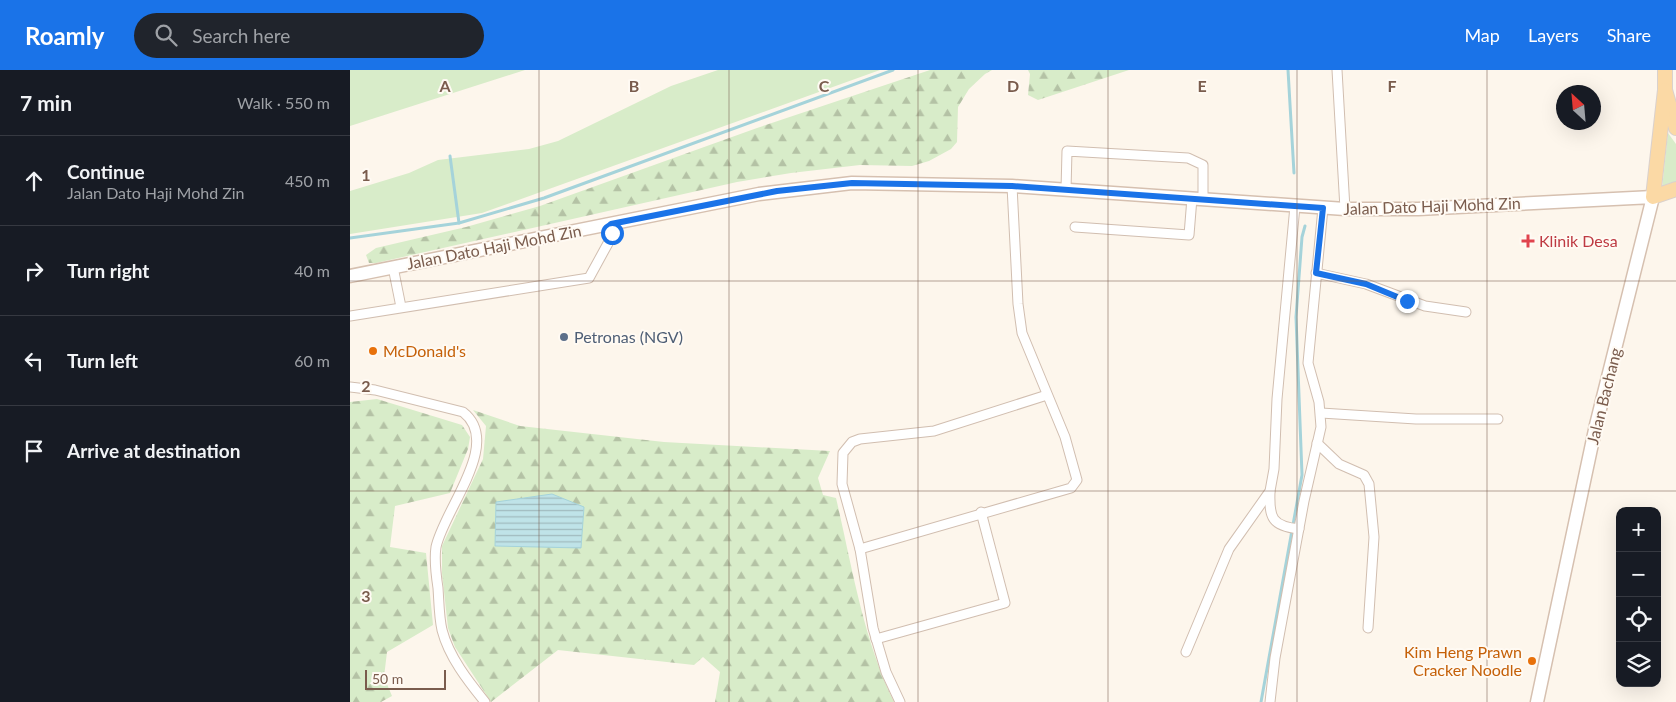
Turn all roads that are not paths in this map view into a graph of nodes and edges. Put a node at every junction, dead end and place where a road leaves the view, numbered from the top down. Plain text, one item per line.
1 (1337, 70) edge
2 (1665, 70) edge
3 (1665, 90) junction
4 (1676, 128) edge
5 (1012, 186) junction
6 (1676, 189) edge
7 (1066, 190) junction
8 (1653, 197) junction
9 (1198, 199) junction
10 (1295, 206) junction
11 (1323, 208) junction
12 (1345, 209) junction
13 (611, 224) junction
14 (1075, 227) dead end
15 (393, 267) junction
16 (1316, 273) junction
17 (350, 276) edge
18 (401, 307) junction
19 (1466, 312) dead end
20 (350, 316) edge
21 (350, 387) edge
22 (1047, 395) junction
23 (1321, 413) junction
24 (1498, 419) dead end
25 (1317, 443) junction
26 (1270, 491) junction
27 (981, 512) junction
28 (1297, 529) junction
29 (860, 548) junction
30 (1368, 628) dead end
31 (876, 639) junction
32 (1186, 652) dead end
33 (485, 702) edge
34 (900, 702) edge
35 (1270, 702) edge
36 (1537, 702) edge

1 - 12 street
2 - 3 main road
3 - 4 main road
3 - 8 main road, Jalan Bachang
5 - 7 main road, Jalan Dato Haji Mohd Zin
5 - 13 main road, Jalan Dato Haji Mohd Zin
5 - 22 street
6 - 8 main road
7 - 9 main road, Jalan Dato Haji Mohd Zin
7 - 9 street
8 - 12 main road, Jalan Dato Haji Mohd Zin
8 - 36 main road, Jalan Bachang
9 - 10 main road, Jalan Dato Haji Mohd Zin
9 - 14 street
10 - 11 main road, Jalan Dato Haji Mohd Zin
10 - 26 street
11 - 12 main road, Jalan Dato Haji Mohd Zin
11 - 16 street
13 - 15 main road, Jalan Dato Haji Mohd Zin
13 - 18 street
15 - 17 main road, Jalan Dato Haji Mohd Zin
15 - 18 street
16 - 19 street
16 - 23 street
18 - 20 street
21 - 33 street
22 - 27 street
22 - 29 street
23 - 24 street
23 - 25 street
25 - 28 street
25 - 30 street
26 - 28 street
26 - 32 street
27 - 29 street
27 - 31 street
28 - 35 street
29 - 31 street
31 - 34 street

